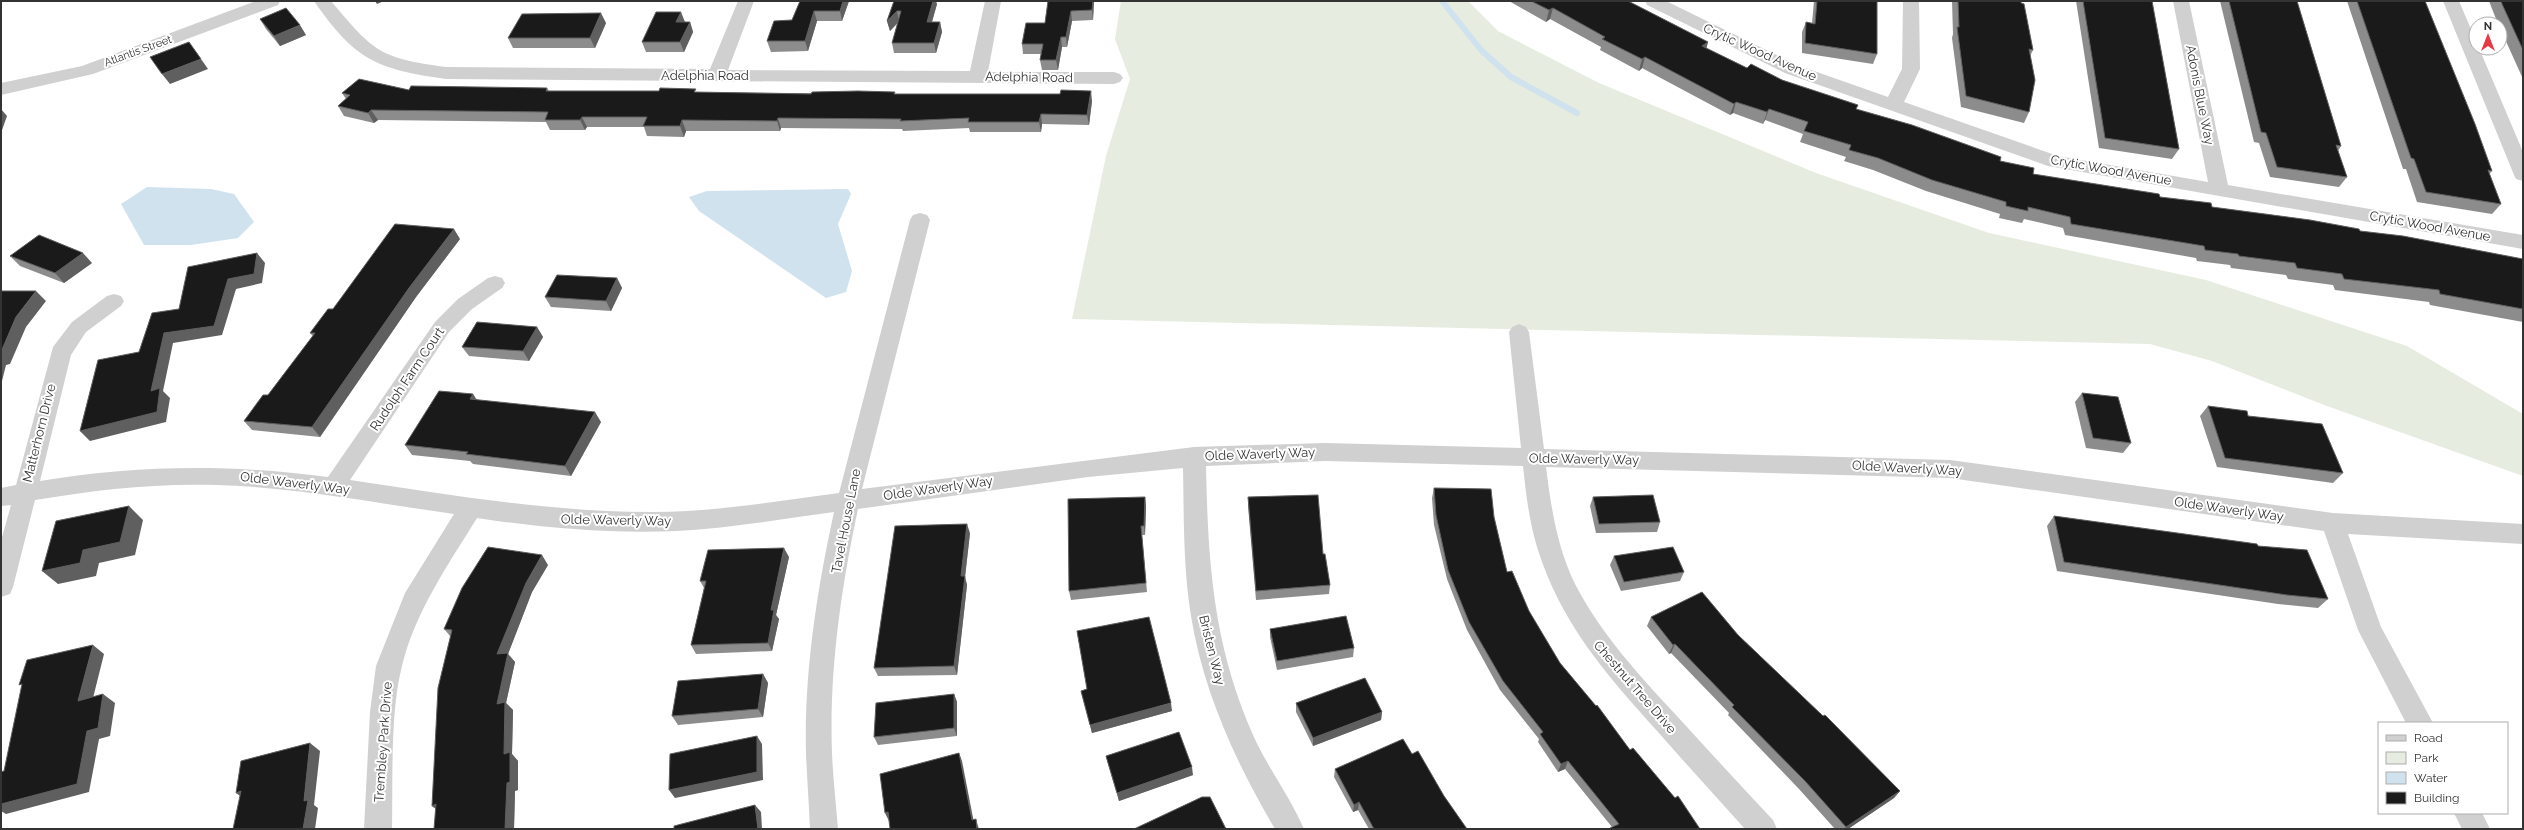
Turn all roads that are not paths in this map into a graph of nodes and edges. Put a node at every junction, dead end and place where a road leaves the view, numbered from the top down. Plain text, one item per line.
1 (272, 1) edge
2 (322, 1) edge
3 (746, 1) edge
4 (993, 1) edge
5 (1653, 1) edge
6 (1911, 1) edge
7 (2181, 1) edge
8 (2451, 1) edge
9 (717, 75) junction
10 (978, 77) junction
11 (1114, 78) dead end
12 (1, 89) edge
13 (1893, 106) junction
14 (2523, 175) edge
15 (2219, 189) junction
16 (920, 220) dead end
17 (2523, 242) edge
18 (495, 284) dead end
19 (114, 301) dead end
20 (1519, 332) dead end
21 (1194, 456) junction
22 (1533, 458) junction
23 (333, 487) junction
24 (24, 492) junction
25 (1, 496) edge
26 (847, 501) junction
27 (471, 507) junction
28 (2333, 523) junction
29 (2523, 534) edge
30 (1, 587) edge
31 (2419, 722) edge
32 (2468, 814) edge
33 (378, 829) edge
34 (824, 829) edge
35 (1290, 829) edge
36 (1763, 829) edge
37 (2476, 829) edge

1 - 12 street, Atlantis Street
2 - 9 street, Adelphia Road
3 - 9 street
4 - 10 street
5 - 13 street, Crytic Wood Avenue
6 - 13 street
7 - 15 street, Adonis Blue Way
8 - 14 street
9 - 10 street, Adelphia Road
10 - 11 street, Adelphia Road
13 - 15 street, Crytic Wood Avenue
15 - 17 street, Crytic Wood Avenue
16 - 26 street, Tavel House Lane
18 - 23 street, Rudolph Farm Court
19 - 24 street, Matterhorn Drive
20 - 22 street, Chestnut Tree Drive
21 - 22 street, Olde Waverly Way
21 - 26 street, Olde Waverly Way
21 - 35 street, Bristen Way
22 - 28 street, Olde Waverly Way
22 - 36 street, Chestnut Tree Drive
23 - 24 street, Olde Waverly Way
23 - 27 street, Olde Waverly Way
24 - 25 street, Olde Waverly Way
24 - 30 street, Matterhorn Drive
26 - 27 street, Olde Waverly Way
26 - 34 street, Tavel House Lane
27 - 33 street, Trembley Park Drive
28 - 29 street, Olde Waverly Way
28 - 31 street
32 - 37 street

